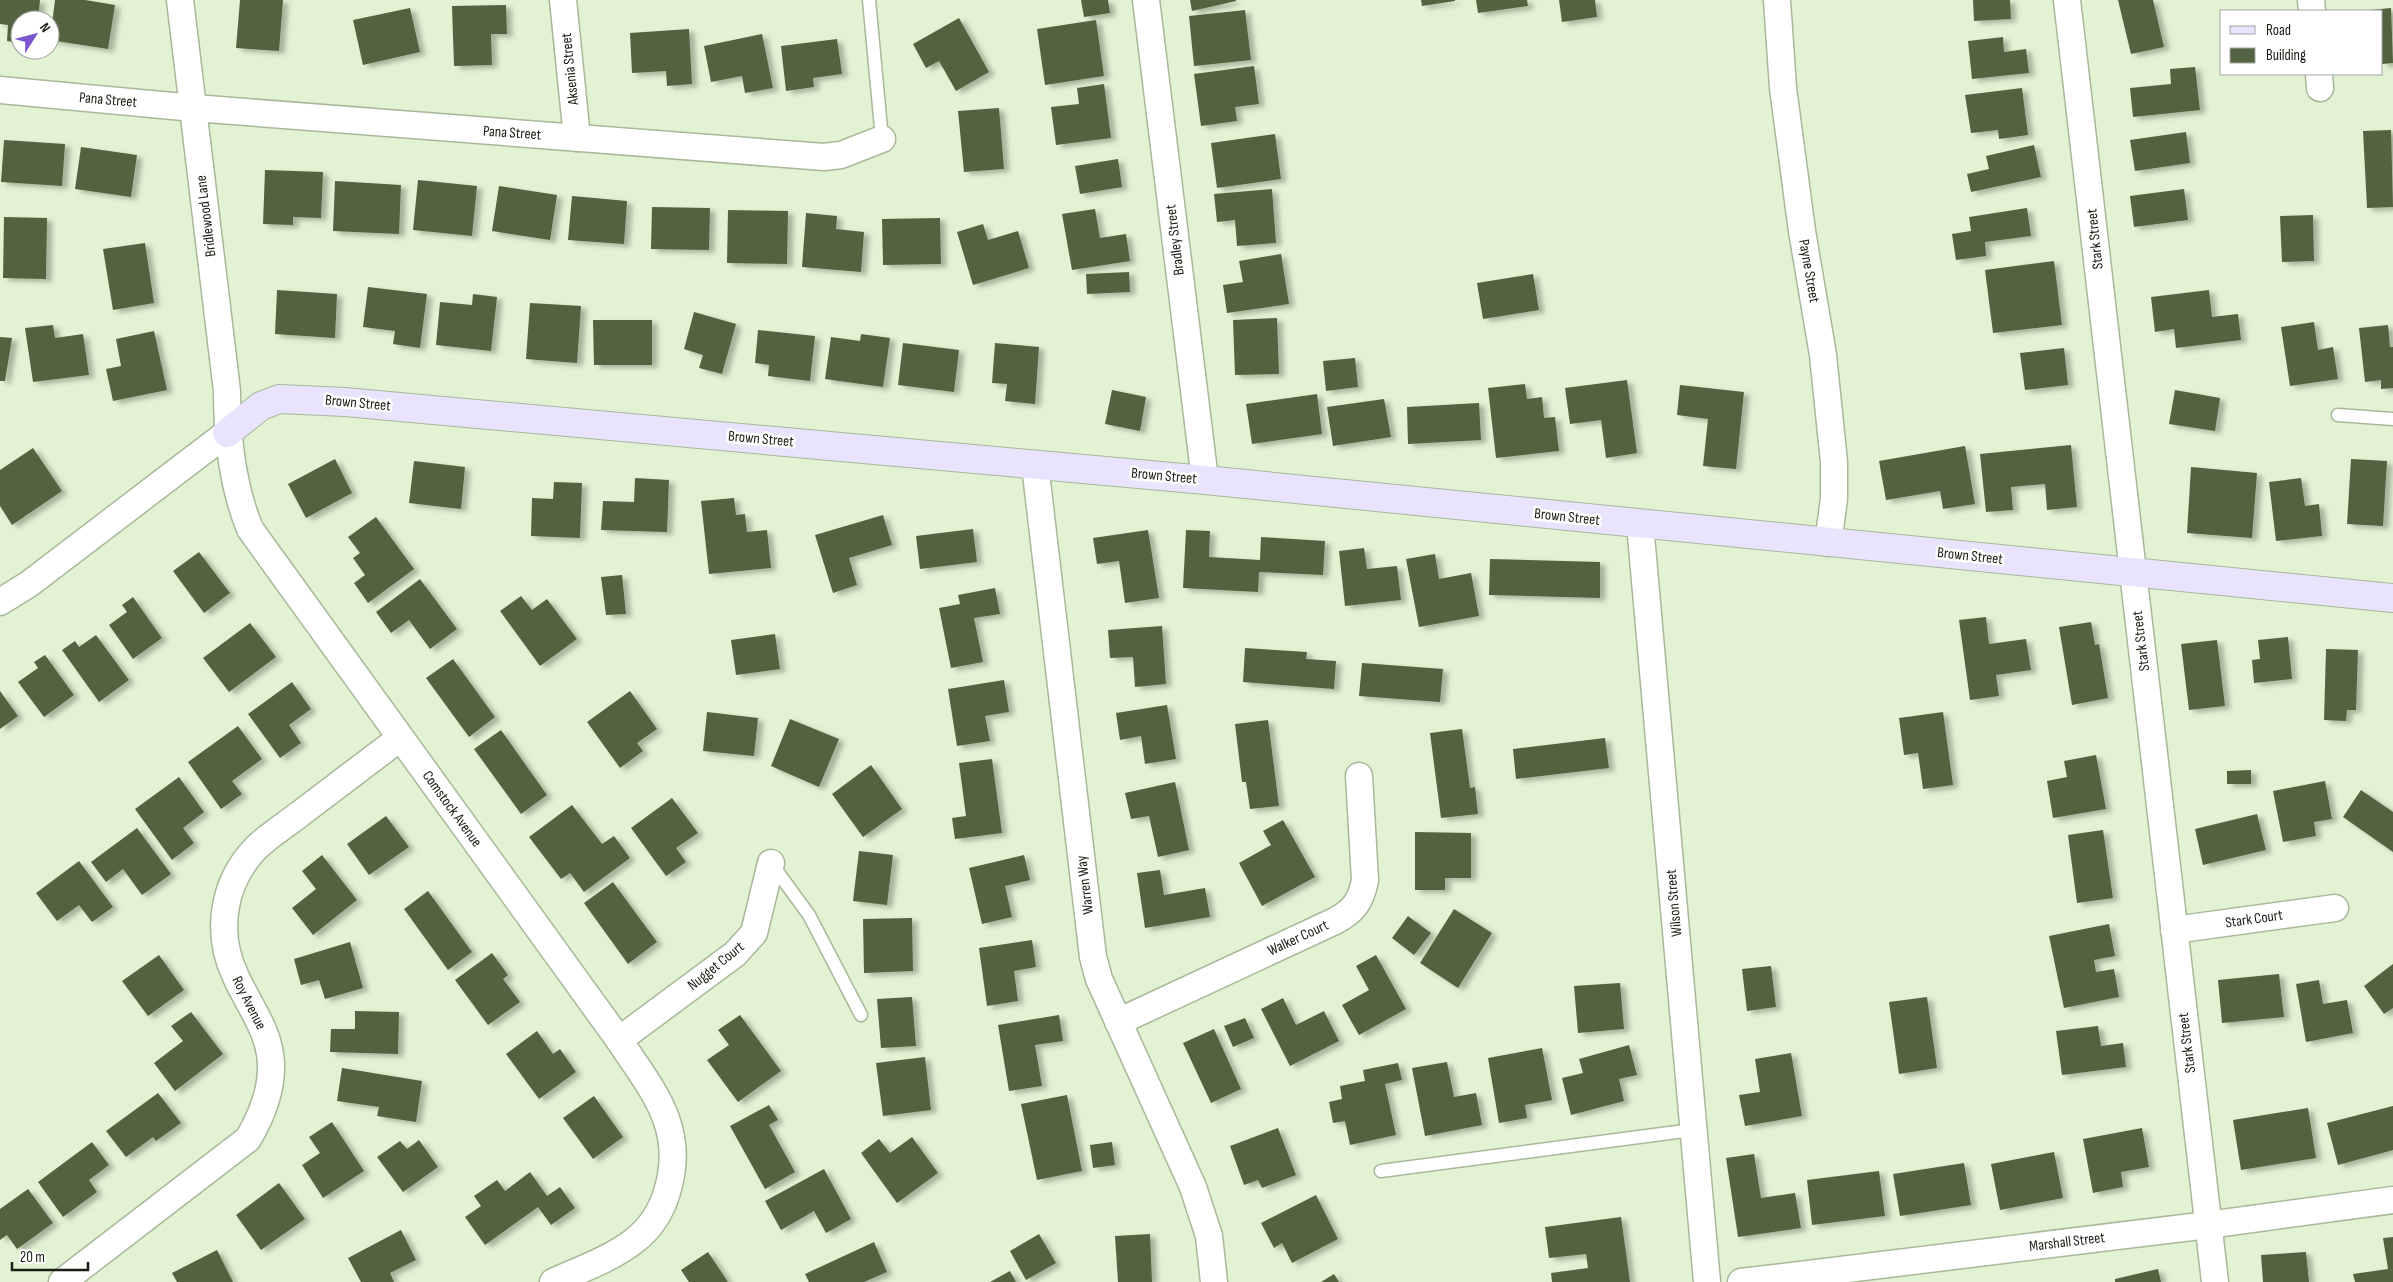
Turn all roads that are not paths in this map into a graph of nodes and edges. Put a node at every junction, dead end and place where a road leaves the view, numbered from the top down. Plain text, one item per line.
1 (180, 0) edge
2 (563, 0) edge
3 (869, 0) edge
4 (1146, 0) edge
5 (1777, 0) edge
6 (2068, 0) edge
7 (0, 90) edge
8 (194, 108) junction
9 (577, 138) junction
10 (882, 139) joint
11 (2338, 415) dead end
12 (2393, 418) edge
13 (227, 433) junction
14 (1035, 466) junction
15 (1205, 480) junction
16 (1640, 524) junction
17 (1828, 543) junction
18 (2132, 572) junction
19 (2393, 598) edge
20 (0, 602) edge
21 (400, 738) junction
22 (1359, 776) dead end
23 (771, 863) joint
24 (2334, 908) dead end
25 (2174, 930) junction
26 (861, 1015) dead end
27 (1118, 1022) junction
28 (618, 1040) junction
29 (1692, 1130) junction
30 (1381, 1171) dead end
31 (2393, 1200) edge
32 (2208, 1225) junction
33 (62, 1282) edge
34 (553, 1282) edge
35 (1214, 1282) edge
36 (1707, 1282) edge
37 (1741, 1282) edge
38 (2216, 1282) edge

1 - 8 street, Bridlewood Lane
2 - 9 street, Aksenia Street
3 - 10 lane, Pana Street
4 - 15 street, Bradley Street
5 - 17 street, Payne Street
6 - 18 street, Stark Street
7 - 8 street, Pana Street
8 - 9 street, Pana Street
8 - 13 street, Bridlewood Lane
9 - 10 street, Pana Street
11 - 12 lane
13 - 14 street, Brown Street
13 - 20 street, Brown Street
13 - 21 street, Comstock Avenue
14 - 15 street, Brown Street
14 - 27 street, Warren Way
15 - 16 street, Brown Street
16 - 17 street, Brown Street
16 - 29 street, Wilson Street
17 - 18 street, Brown Street
18 - 19 street, Brown Street
18 - 25 street, Stark Street
21 - 28 street, Comstock Avenue
21 - 33 street, Roy Avenue
22 - 27 street, Walker Court
23 - 26 lane
23 - 28 street, Nugget Court
24 - 25 street, Stark Court
25 - 32 street, Stark Street
27 - 35 street, Warren Way
28 - 34 street, Comstock Avenue
29 - 30 lane
29 - 36 street, Wilson Street
31 - 32 street, Marshall Street
32 - 37 street, Marshall Street
32 - 38 street, Stark Street

